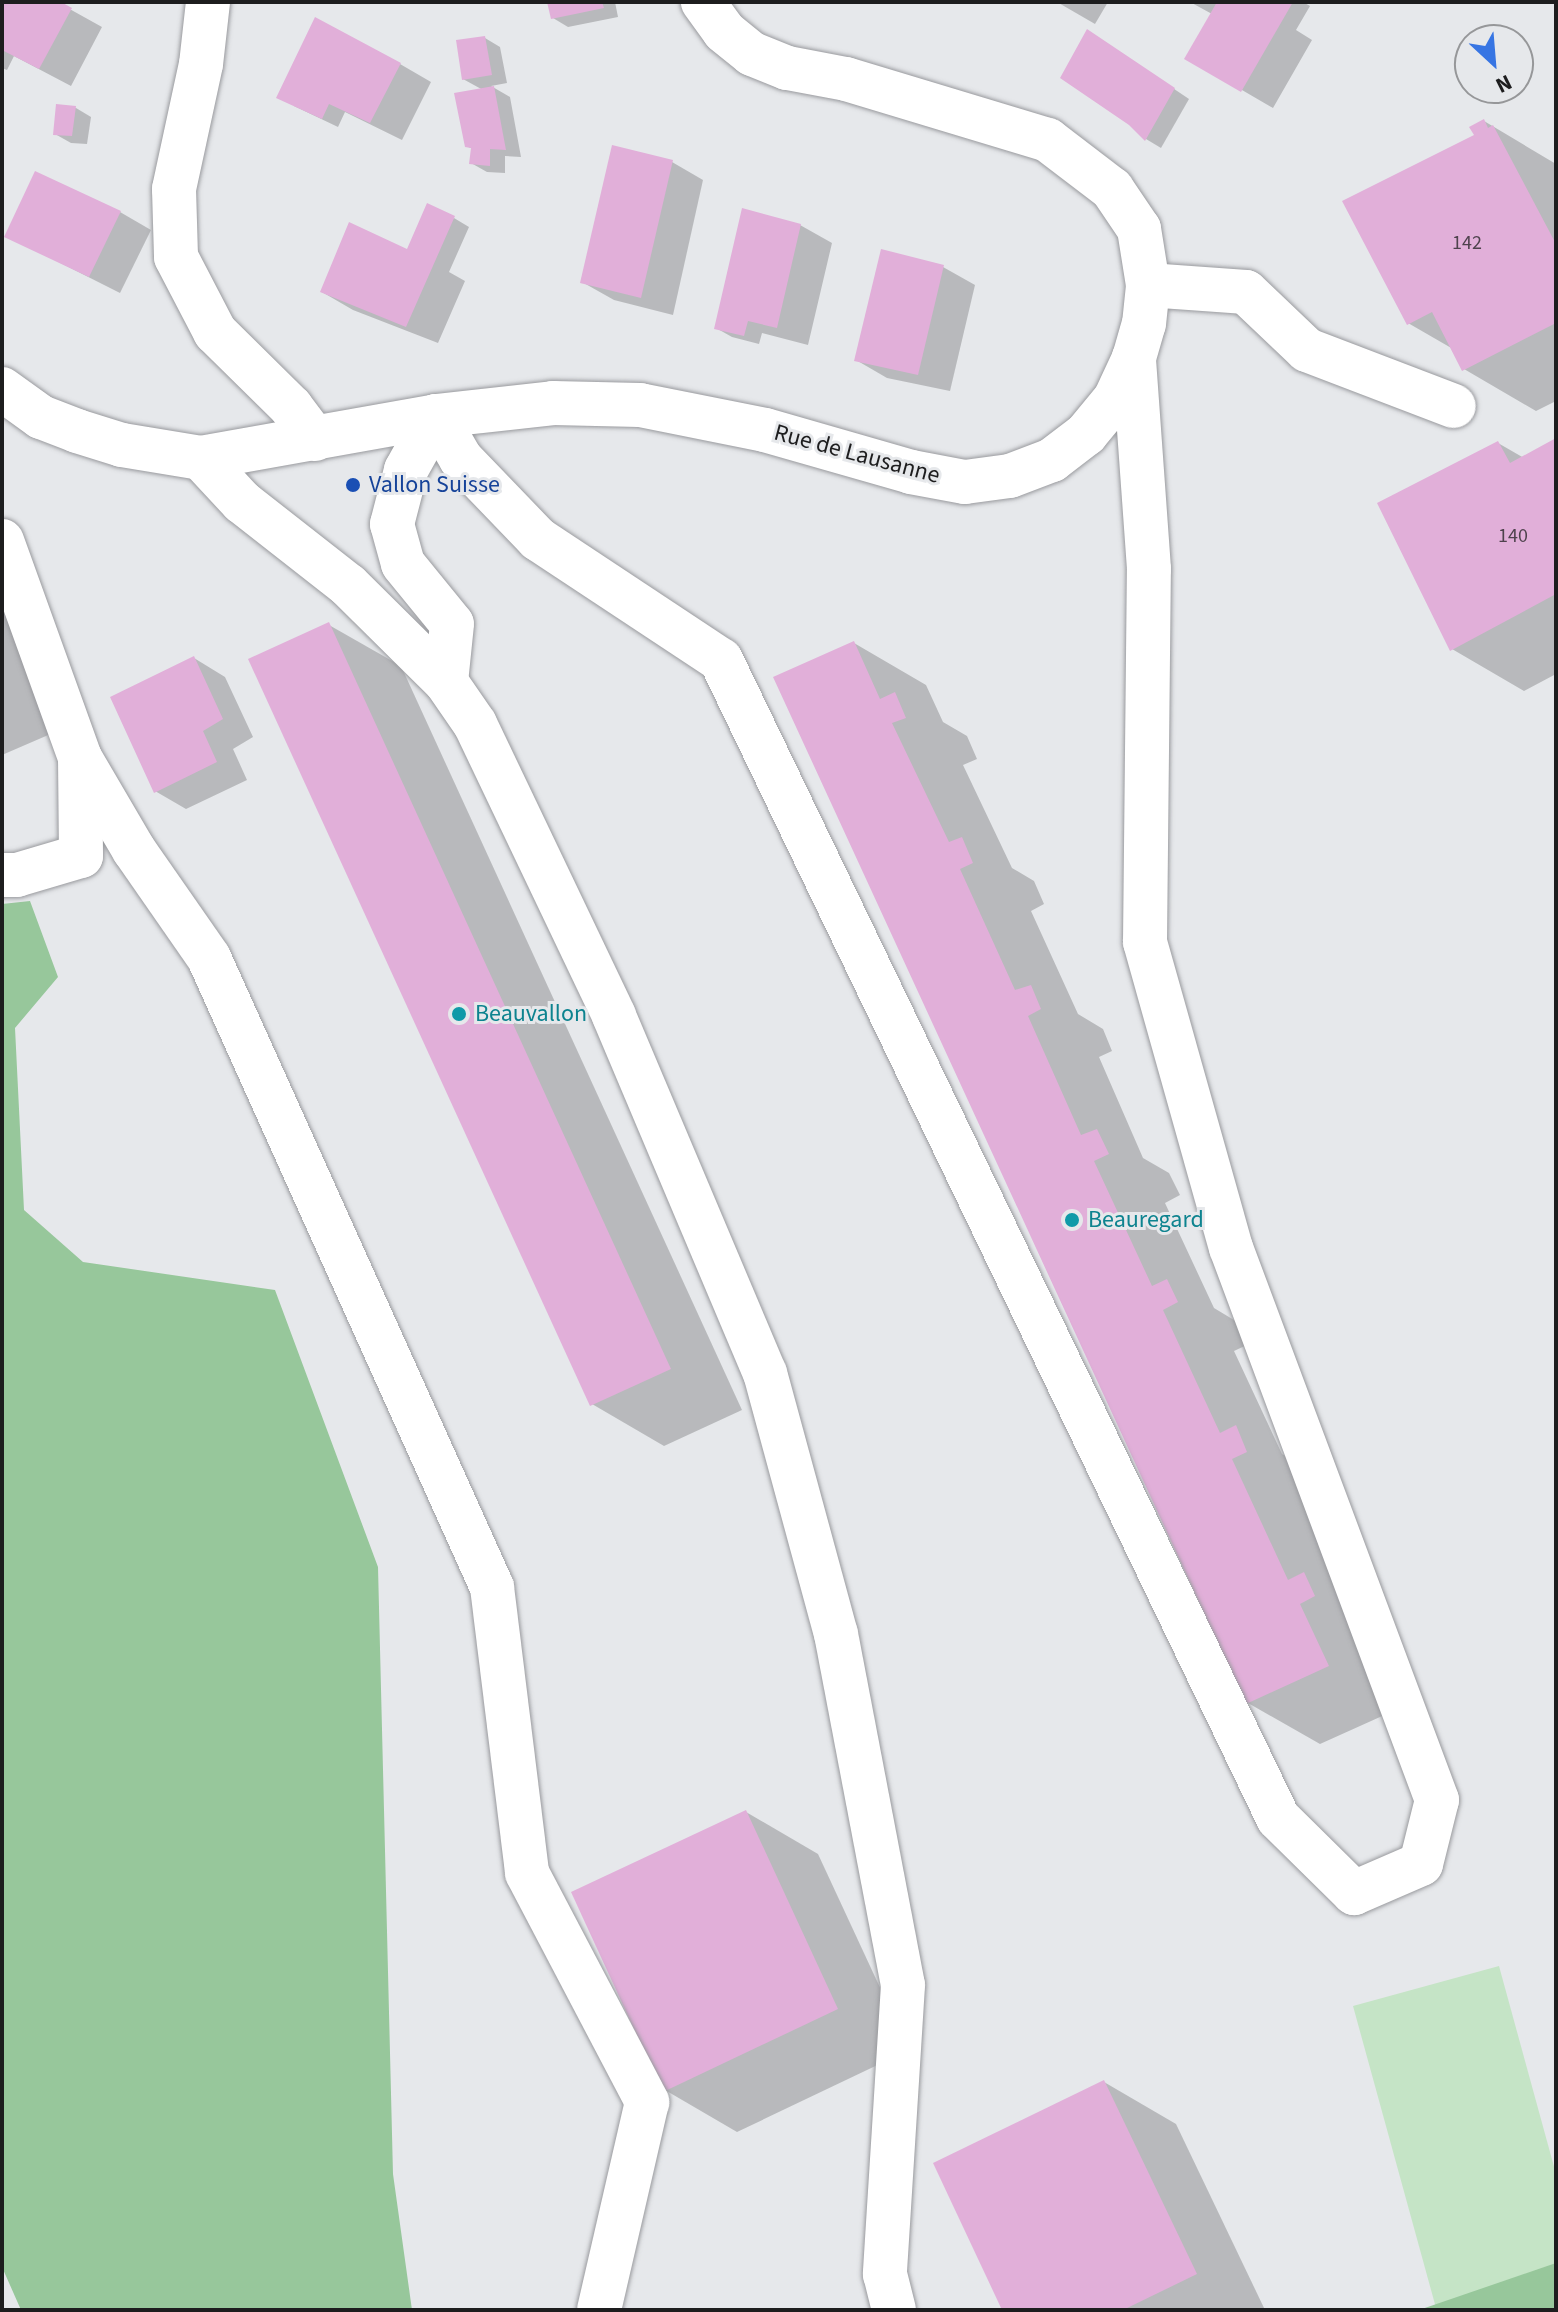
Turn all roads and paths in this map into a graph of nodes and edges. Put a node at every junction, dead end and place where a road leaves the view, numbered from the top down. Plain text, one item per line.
1 (208, 2) edge
2 (703, 2) edge
3 (1148, 285) junction
4 (1134, 358) junction
5 (2, 389) edge
6 (1454, 406) dead end
7 (436, 416) junction
8 (315, 439) junction
9 (201, 458) junction
10 (2, 541) edge
11 (446, 682) junction
12 (80, 758) junction
13 (2, 875) edge
14 (599, 2310) edge
15 (894, 2310) edge

1 - 8 street
2 - 3 street, Rue de Lausanne
3 - 4 street, Rue de Lausanne
3 - 6 street
4 - 7 street, Rue de Lausanne
4 - 7 street
5 - 9 street, Rue de Lausanne
7 - 8 street, Rue de Lausanne
7 - 11 street
8 - 9 street, Rue de Lausanne
9 - 11 street
10 - 12 street
11 - 15 street
12 - 13 street
12 - 14 street

